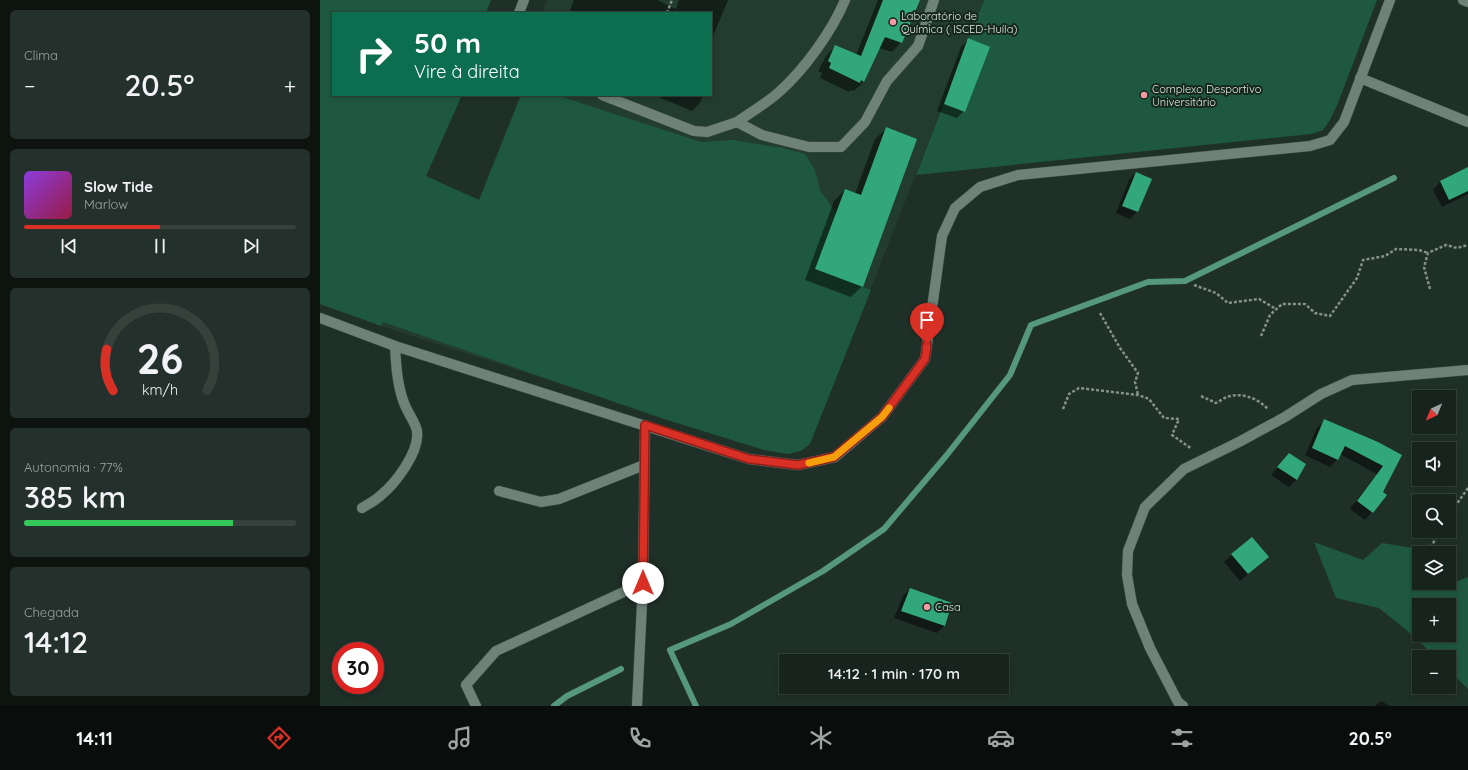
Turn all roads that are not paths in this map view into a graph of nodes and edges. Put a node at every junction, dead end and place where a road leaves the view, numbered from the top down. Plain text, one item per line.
1 (524, 0) edge
2 (845, 0) edge
3 (934, 0) edge
4 (1390, 0) edge
5 (1463, 0) edge
6 (1468, 2) edge
7 (519, 12) edge
8 (1360, 78) junction
9 (605, 96) edge
10 (737, 122) junction
11 (1468, 122) edge
12 (320, 318) edge
13 (395, 346) junction
14 (1468, 370) edge
15 (645, 425) junction
16 (644, 465) junction
17 (499, 492) dead end
18 (362, 508) dead end
19 (643, 583) junction
20 (476, 706) edge
21 (637, 706) edge
22 (1183, 706) edge

1 - 7 street
2 - 10 street
3 - 10 street
4 - 8 street
5 - 6 street
8 - 11 street
8 - 15 street
9 - 10 street
12 - 13 street
13 - 15 street
13 - 18 street
14 - 22 street
15 - 16 street
16 - 17 street
16 - 19 street
19 - 20 street
19 - 21 street

